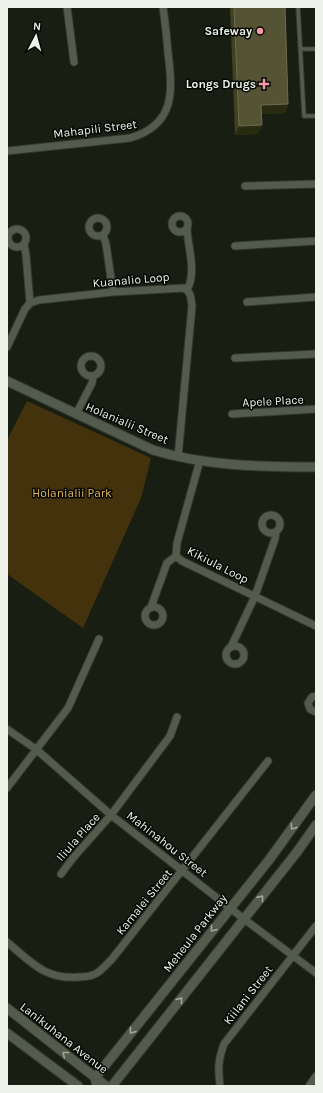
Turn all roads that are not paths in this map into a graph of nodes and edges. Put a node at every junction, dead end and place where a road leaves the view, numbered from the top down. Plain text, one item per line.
1 (67, 7) edge
2 (163, 7) edge
3 (298, 7) edge
4 (301, 49) junction
5 (316, 49) edge
6 (74, 62) dead end
7 (316, 116) edge
8 (7, 151) edge
9 (316, 184) edge
10 (244, 186) dead end
11 (187, 229) dead end
12 (103, 235) dead end
13 (316, 241) edge
14 (24, 244) dead end
15 (235, 246) dead end
16 (187, 290) junction
17 (113, 292) junction
18 (316, 297) edge
19 (247, 302) dead end
20 (30, 303) junction
21 (7, 346) edge
22 (316, 354) edge
23 (234, 358) dead end
24 (93, 376) dead end
25 (7, 381) edge
26 (316, 409) edge
27 (76, 414) junction
28 (232, 414) dead end
29 (178, 457) junction
30 (200, 460) junction
31 (316, 468) edge
32 (276, 532) dead end
33 (176, 556) junction
34 (255, 596) junction
35 (151, 607) dead end
36 (316, 626) edge
37 (99, 639) dead end
38 (231, 647) dead end
39 (316, 692) edge
40 (316, 696) edge
41 (316, 712) edge
42 (177, 717) dead end
43 (7, 729) edge
44 (37, 750) junction
45 (268, 761) dead end
46 (7, 788) edge
47 (316, 796) edge
48 (111, 815) junction
49 (316, 825) edge
50 (183, 870) junction
51 (61, 874) dead end
52 (230, 908) junction
53 (244, 919) junction
54 (316, 926) edge
55 (7, 942) edge
56 (293, 956) junction
57 (316, 973) edge
58 (7, 1008) edge
59 (7, 1033) edge
60 (316, 1076) edge
61 (96, 1082) edge
62 (78, 1086) edge
63 (106, 1086) edge
64 (112, 1086) edge
65 (220, 1086) edge
66 (309, 1086) edge

1 - 6 street
2 - 8 street, Mahapili Street
3 - 4 lane
4 - 5 lane
4 - 7 lane
9 - 10 street
11 - 16 street
12 - 17 street
13 - 15 street
14 - 20 street
16 - 17 street, Kuanalio Loop
16 - 29 street
17 - 20 street, Kuanalio Loop
18 - 19 street
20 - 21 street
22 - 23 street
24 - 27 street
25 - 27 street, Holanialii Street
26 - 28 street, Apele Place
27 - 29 street, Holanialii Street
29 - 30 street, Holanialii Street
30 - 31 street, Holanialii Street
30 - 33 street, Kikiula Loop
32 - 34 street
33 - 34 street, Kikiula Loop
33 - 35 street
34 - 36 street, Kikiula Loop
34 - 38 street
37 - 44 street
39 - 40 street
40 - 41 street
42 - 48 street, Iliula Place
43 - 44 street, Mahinahou Street
44 - 46 street
44 - 48 street, Mahinahou Street
45 - 50 street, Kamalei Street
47 -> 52 street, Meheula Parkway
48 - 50 street, Mahinahou Street
48 - 51 street, Iliula Place
53 -> 49 street
50 - 52 street, Mahinahou Street
50 - 55 street, Kamalei Street
52 - 53 street, Mahinahou Street
52 -> 61 street, Meheula Parkway
53 - 56 street, Mahinahou Street
64 -> 53 street
54 - 56 street, Kiilani Street
56 - 57 street, Mahinahou Street
56 - 65 street, Kiilani Street
61 -> 58 street, Lanikuhana Avenue
59 - 62 street
60 - 66 street
61 - 63 street, Lanikuhana Avenue

